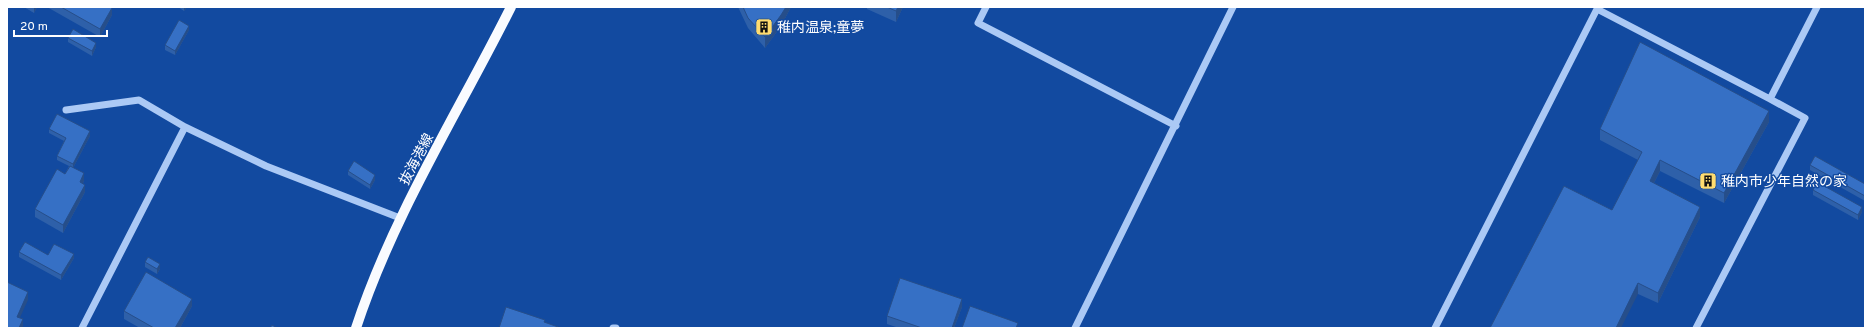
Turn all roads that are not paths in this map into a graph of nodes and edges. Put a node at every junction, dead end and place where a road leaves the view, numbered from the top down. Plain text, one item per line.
1 (511, 7) edge
2 (986, 7) edge
3 (1233, 7) edge
4 (1817, 7) edge
5 (1597, 8) edge
6 (1770, 99) junction
7 (66, 110) dead end
8 (1176, 126) junction
9 (186, 127) junction
10 (400, 218) junction
11 (82, 328) edge
12 (356, 328) edge
13 (1075, 328) edge
14 (1435, 328) edge
15 (1696, 328) edge

1 - 10 main road, 抜海港線
2 - 8 street
3 - 8 street
4 - 6 street
5 - 6 street
5 - 14 street
6 - 15 street
7 - 9 street
8 - 13 street
9 - 10 street
9 - 11 street
10 - 12 main road, 抜海港線

